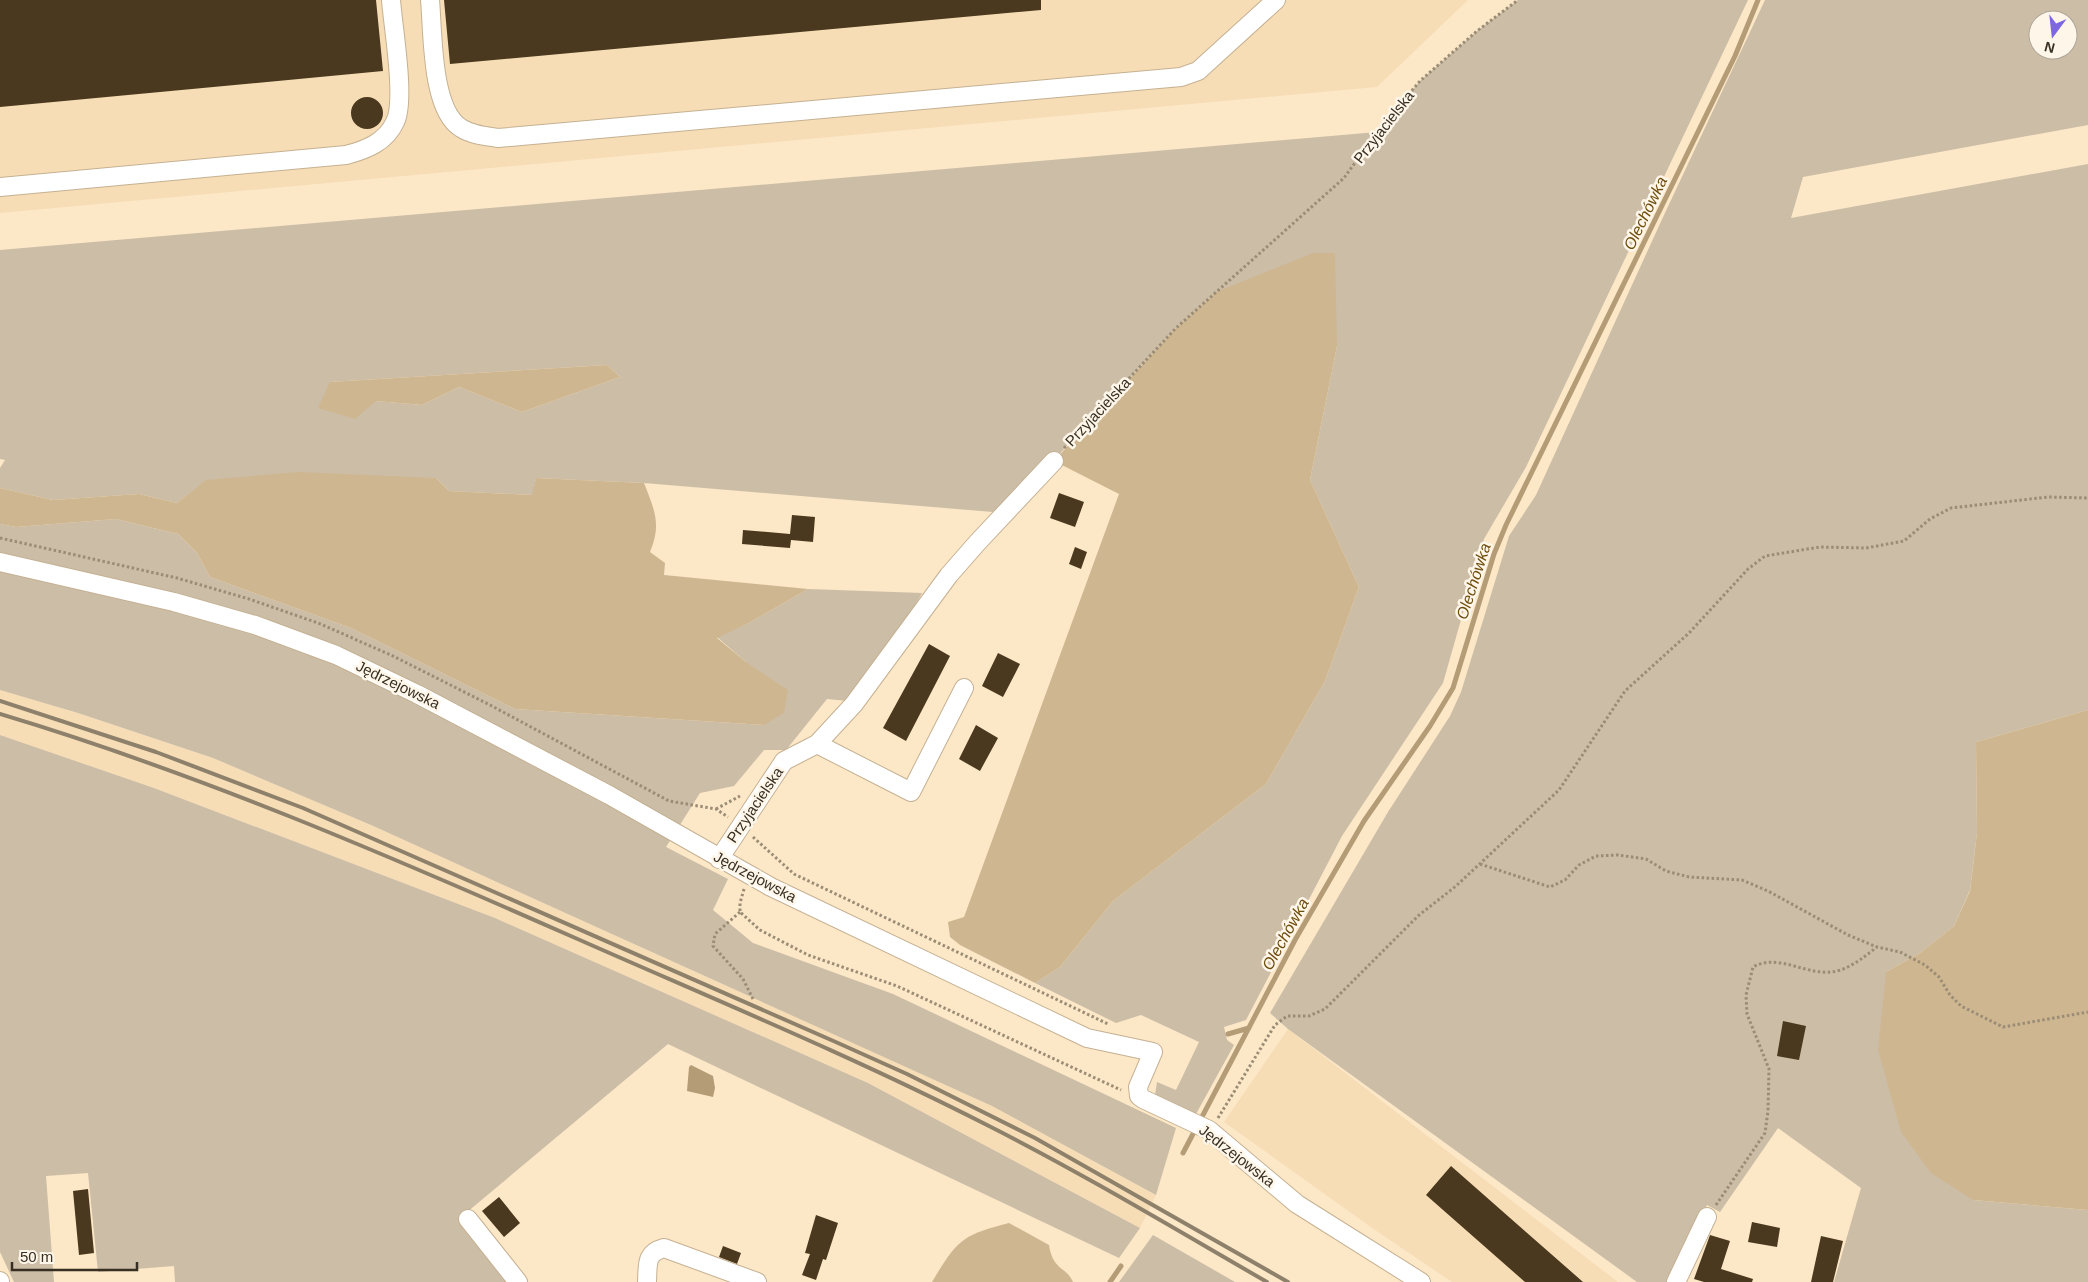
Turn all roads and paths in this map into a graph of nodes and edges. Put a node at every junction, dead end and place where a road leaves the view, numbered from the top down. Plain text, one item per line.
1 (391, 0) edge
2 (430, 0) edge
3 (1276, 0) edge
4 (1518, 0) edge
5 (1260, 7) edge
6 (0, 187) edge
7 (1054, 461) joint
8 (2088, 498) edge
9 (0, 562) edge
10 (964, 688) dead end
11 (817, 744) junction
12 (719, 859) junction
13 (1480, 864) junction
14 (748, 875) junction
15 (740, 912) junction
16 (1877, 947) junction
17 (753, 999) dead end
18 (2088, 1012) edge
19 (1143, 1099) junction
20 (1212, 1133) junction
21 (1707, 1218) joint
22 (468, 1219) dead end
23 (518, 1282) edge
24 (647, 1282) edge
25 (757, 1282) edge
26 (1421, 1282) edge
27 (1676, 1282) edge

1 - 6 street
2 - 5 street
3 - 5 street
4 - 7 path, Przyjacielska
7 - 11 street, Przyjacielska
8 - 13 path
9 - 12 street, Jędrzejowska
10 - 11 street
11 - 12 street, Przyjacielska
12 - 14 street, Jędrzejowska
13 - 16 path
13 - 20 path
14 - 15 path
14 - 19 street, Jędrzejowska
15 - 17 path
15 - 19 path
16 - 18 path
16 - 21 path
19 - 20 street, Jędrzejowska
20 - 26 street, Jędrzejowska
21 - 27 street
22 - 23 street
24 - 25 street

